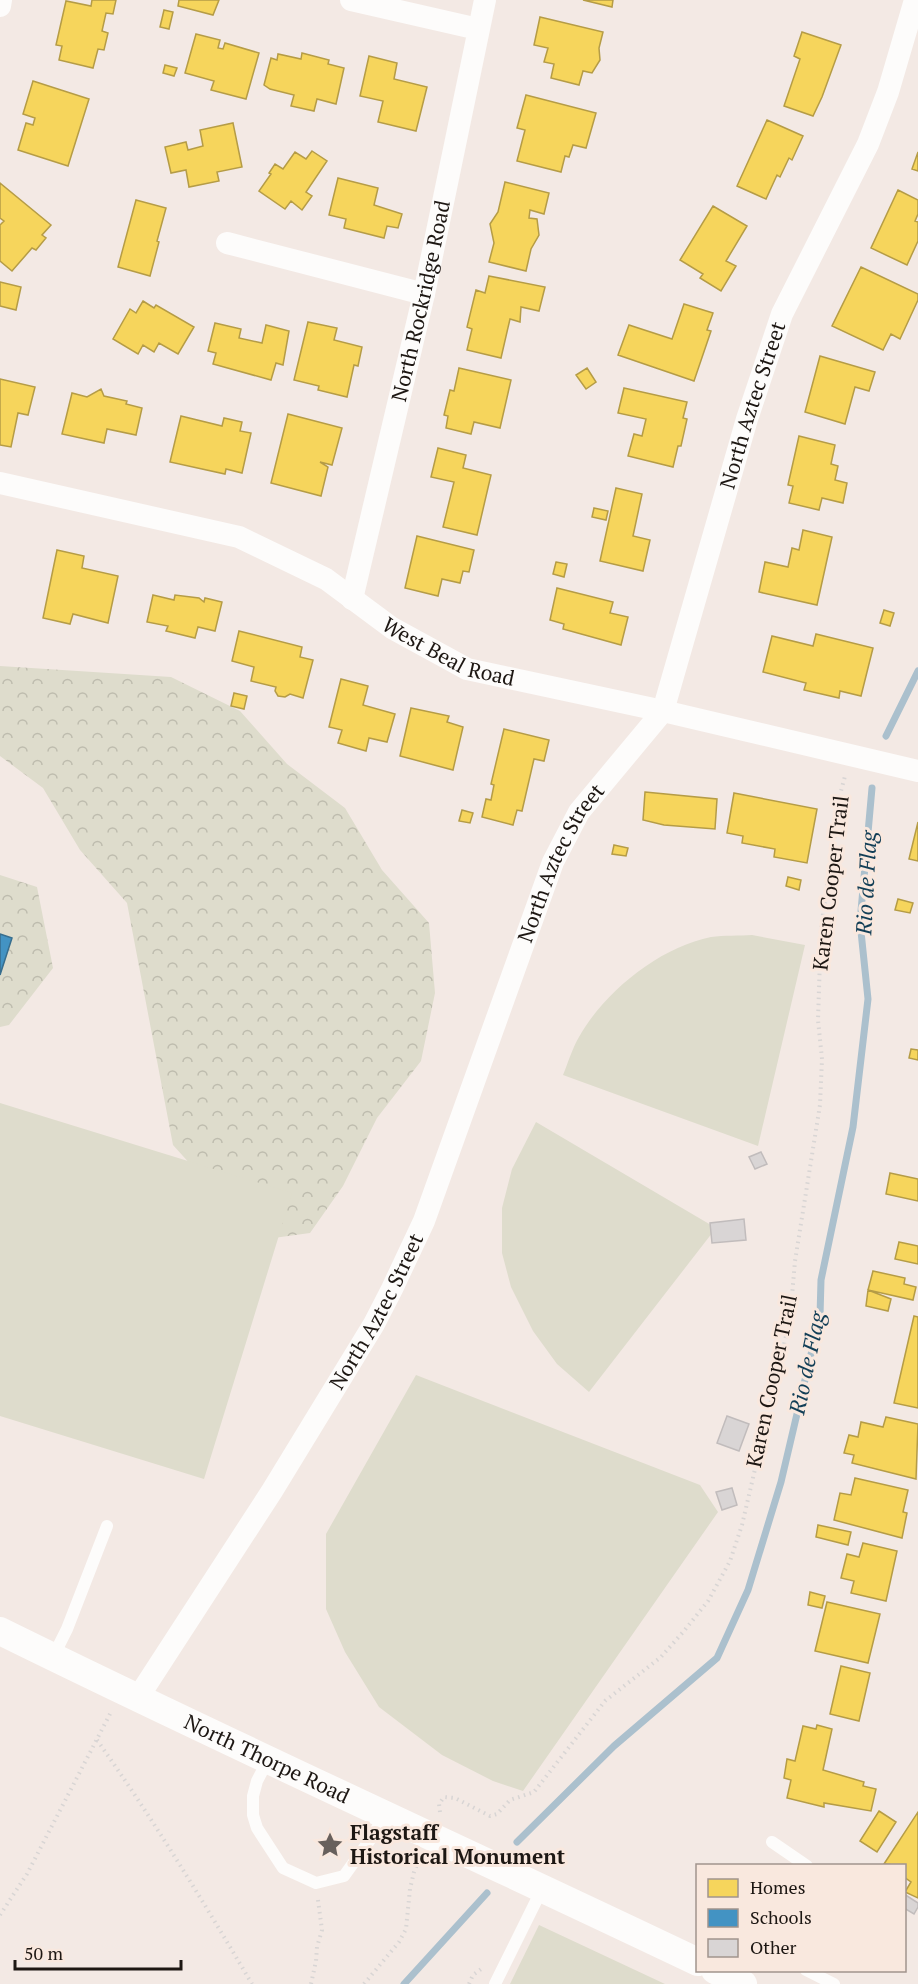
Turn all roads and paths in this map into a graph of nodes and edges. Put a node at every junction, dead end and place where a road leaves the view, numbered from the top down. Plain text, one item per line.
1 (1, 0) edge
2 (351, 0) edge
3 (485, 0) edge
4 (915, 0) edge
5 (0, 6) edge
6 (478, 29) junction
7 (227, 243) dead end
8 (424, 294) junction
9 (0, 483) edge
10 (352, 599) junction
11 (663, 711) junction
12 (918, 771) edge
13 (844, 777) dead end
14 (107, 1526) dead end
15 (0, 1631) edge
16 (53, 1657) junction
17 (137, 1699) junction
18 (112, 1711) dead end
19 (97, 1740) junction
20 (268, 1759) junction
21 (386, 1814) junction
22 (440, 1814) dead end
23 (772, 1842) dead end
24 (419, 1859) dead end
25 (804, 1864) edge
26 (316, 1883) junction
27 (543, 1888) junction
28 (0, 1915) edge
29 (696, 1961) edge
30 (717, 1972) edge
31 (808, 1972) edge
32 (252, 1984) edge
33 (311, 1984) edge
34 (364, 1984) edge
35 (495, 1984) edge
36 (743, 1984) edge
37 (834, 1984) edge

1 - 5 street
2 - 6 street
3 - 6 street, North Rockridge Road
4 - 11 street, North Aztec Street
6 - 8 street, North Rockridge Road
7 - 8 street
8 - 10 street, North Rockridge Road
9 - 10 street, West Beal Road
10 - 11 street, West Beal Road
11 - 12 street, West Beal Road
11 - 17 street, North Aztec Street
13 - 22 path, Karen Cooper Trail
14 - 16 lane
15 - 16 street, North Thorpe Road
16 - 17 street, North Thorpe Road
17 - 20 street, North Thorpe Road
18 - 19 path
19 - 28 path
19 - 32 path
20 - 21 street, North Thorpe Road
20 - 26 lane
21 - 26 lane
21 - 27 street, North Thorpe Road
23 - 25 lane
24 - 34 path
26 - 33 path
27 - 29 street, North Thorpe Road
27 - 35 lane
30 - 36 street
31 - 37 lane

